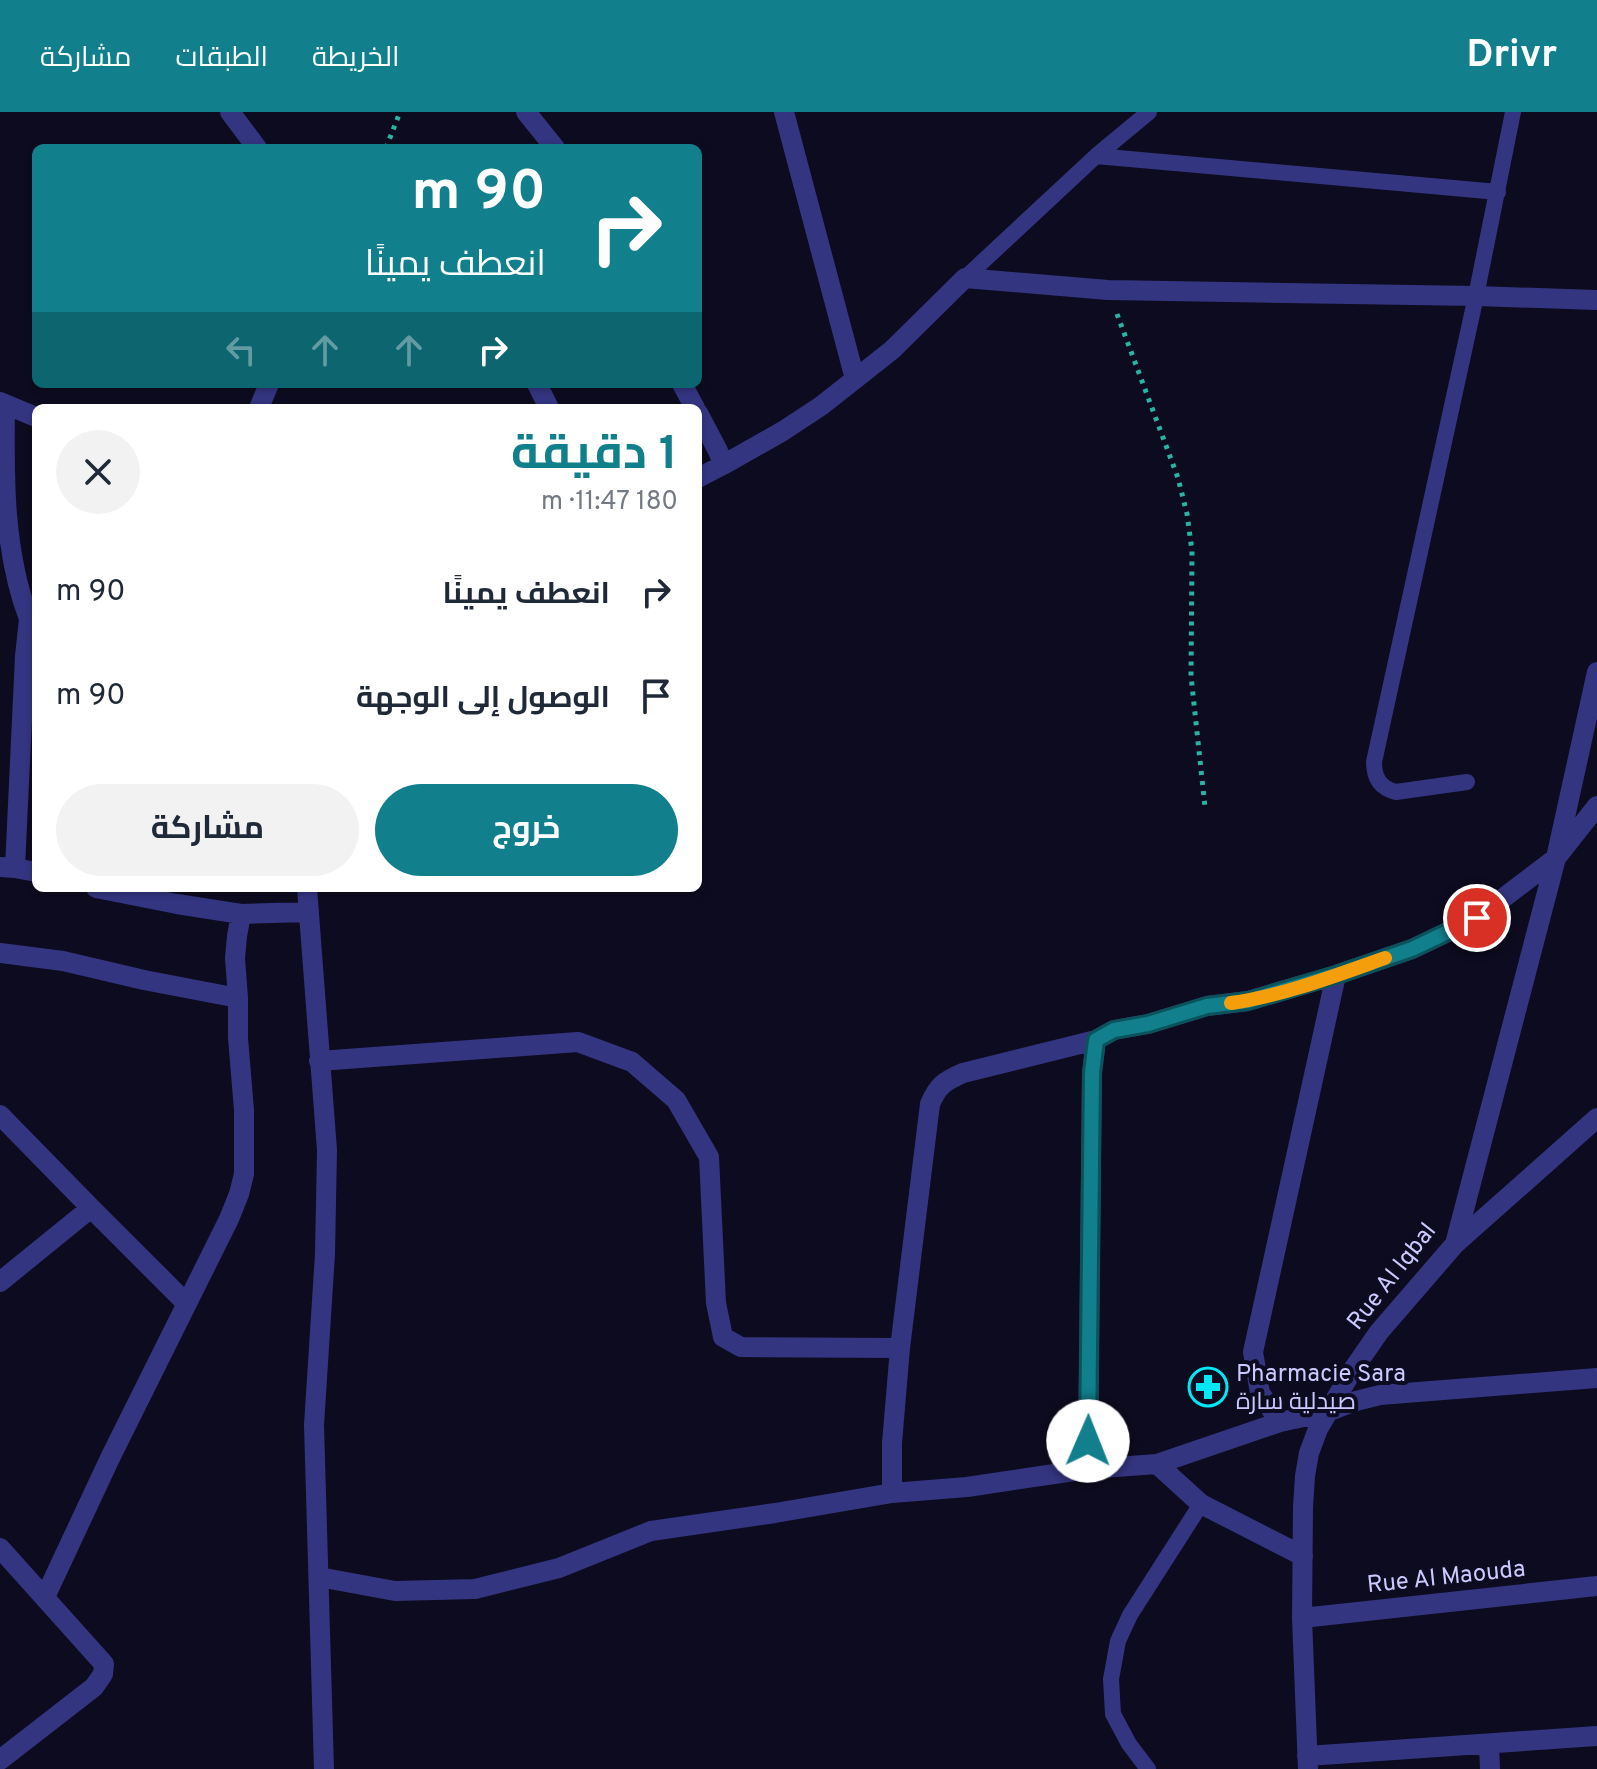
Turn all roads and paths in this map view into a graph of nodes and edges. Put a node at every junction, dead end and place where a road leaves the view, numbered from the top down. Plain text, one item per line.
1 (230, 112) edge
2 (400, 112) edge
3 (526, 112) edge
4 (784, 112) edge
5 (1149, 112) edge
6 (1513, 112) edge
7 (254, 144) edge
8 (388, 144) edge
9 (552, 144) edge
10 (1096, 156) junction
11 (1498, 192) junction
12 (965, 278) junction
13 (1108, 290) junction
14 (1476, 296) junction
15 (1597, 300) edge
16 (855, 379) junction
17 (2, 403) edge
18 (32, 415) edge
19 (702, 420) edge
20 (723, 465) junction
21 (702, 476) edge
22 (32, 620) edge
23 (1597, 672) edge
24 (1467, 782) dead end
25 (1597, 806) edge
26 (1205, 807) dead end
27 (1556, 858) junction
28 (8, 868) edge
29 (32, 871) edge
30 (116, 892) edge
31 (307, 892) edge
32 (309, 912) junction
33 (241, 914) junction
34 (0, 953) edge
35 (1336, 975) junction
36 (238, 998) junction
37 (1096, 1040) junction
38 (319, 1061) junction
39 (0, 1115) edge
40 (1597, 1118) edge
41 (91, 1208) junction
42 (1455, 1244) junction
43 (0, 1282) edge
44 (186, 1303) junction
45 (900, 1348) junction
46 (1597, 1378) edge
47 (1327, 1412) junction
48 (1280, 1422) junction
49 (1157, 1464) junction
50 (1088, 1469) junction
51 (892, 1493) junction
52 (1201, 1504) junction
53 (0, 1548) edge
54 (1303, 1556) junction
55 (319, 1577) junction
56 (1597, 1586) edge
57 (45, 1597) junction
58 (1302, 1618) junction
59 (1597, 1736) edge
60 (1489, 1745) junction
61 (0, 1760) edge
62 (1308, 1763) edge
63 (324, 1769) edge
64 (1148, 1769) edge
65 (1490, 1769) edge

1 - 7 street
2 - 8 path
3 - 9 street
4 - 16 street
5 - 10 lane
6 - 11 lane
10 - 11 lane
10 - 12 lane
11 - 14 lane
12 - 13 street
12 - 16 street
13 - 14 street
13 - 26 path
14 - 15 street
14 - 24 lane
16 - 20 street
17 - 18 street
17 - 22 street
19 - 20 street
20 - 21 street
22 - 28 street
23 - 27 street, Rue Al Iqbal
25 - 27 street
27 - 35 street
27 - 42 street, Rue Al Iqbal
28 - 29 street
30 - 33 street
31 - 32 street
32 - 33 street
32 - 38 street
33 - 36 street
34 - 36 street
35 - 37 street
35 - 48 street
36 - 44 street
37 - 45 street
37 - 50 street
38 - 45 street
38 - 55 street
39 - 41 street
40 - 42 street
41 - 43 street
41 - 44 street
42 - 47 street, Rue Al Iqbal
44 - 57 street
45 - 51 street
46 - 47 street
47 - 48 street
47 - 54 street, Rue Al Iqbal
48 - 49 street
49 - 50 street
49 - 52 street
50 - 51 street
51 - 55 street
52 - 54 street
52 - 64 lane
53 - 57 street
54 - 58 street, Rue Al Iqbal
55 - 63 street
56 - 58 street, Rue Al Maouda
57 - 61 street
58 - 62 street, Rue Al Iqbal
59 - 60 street
60 - 62 street
60 - 65 street

